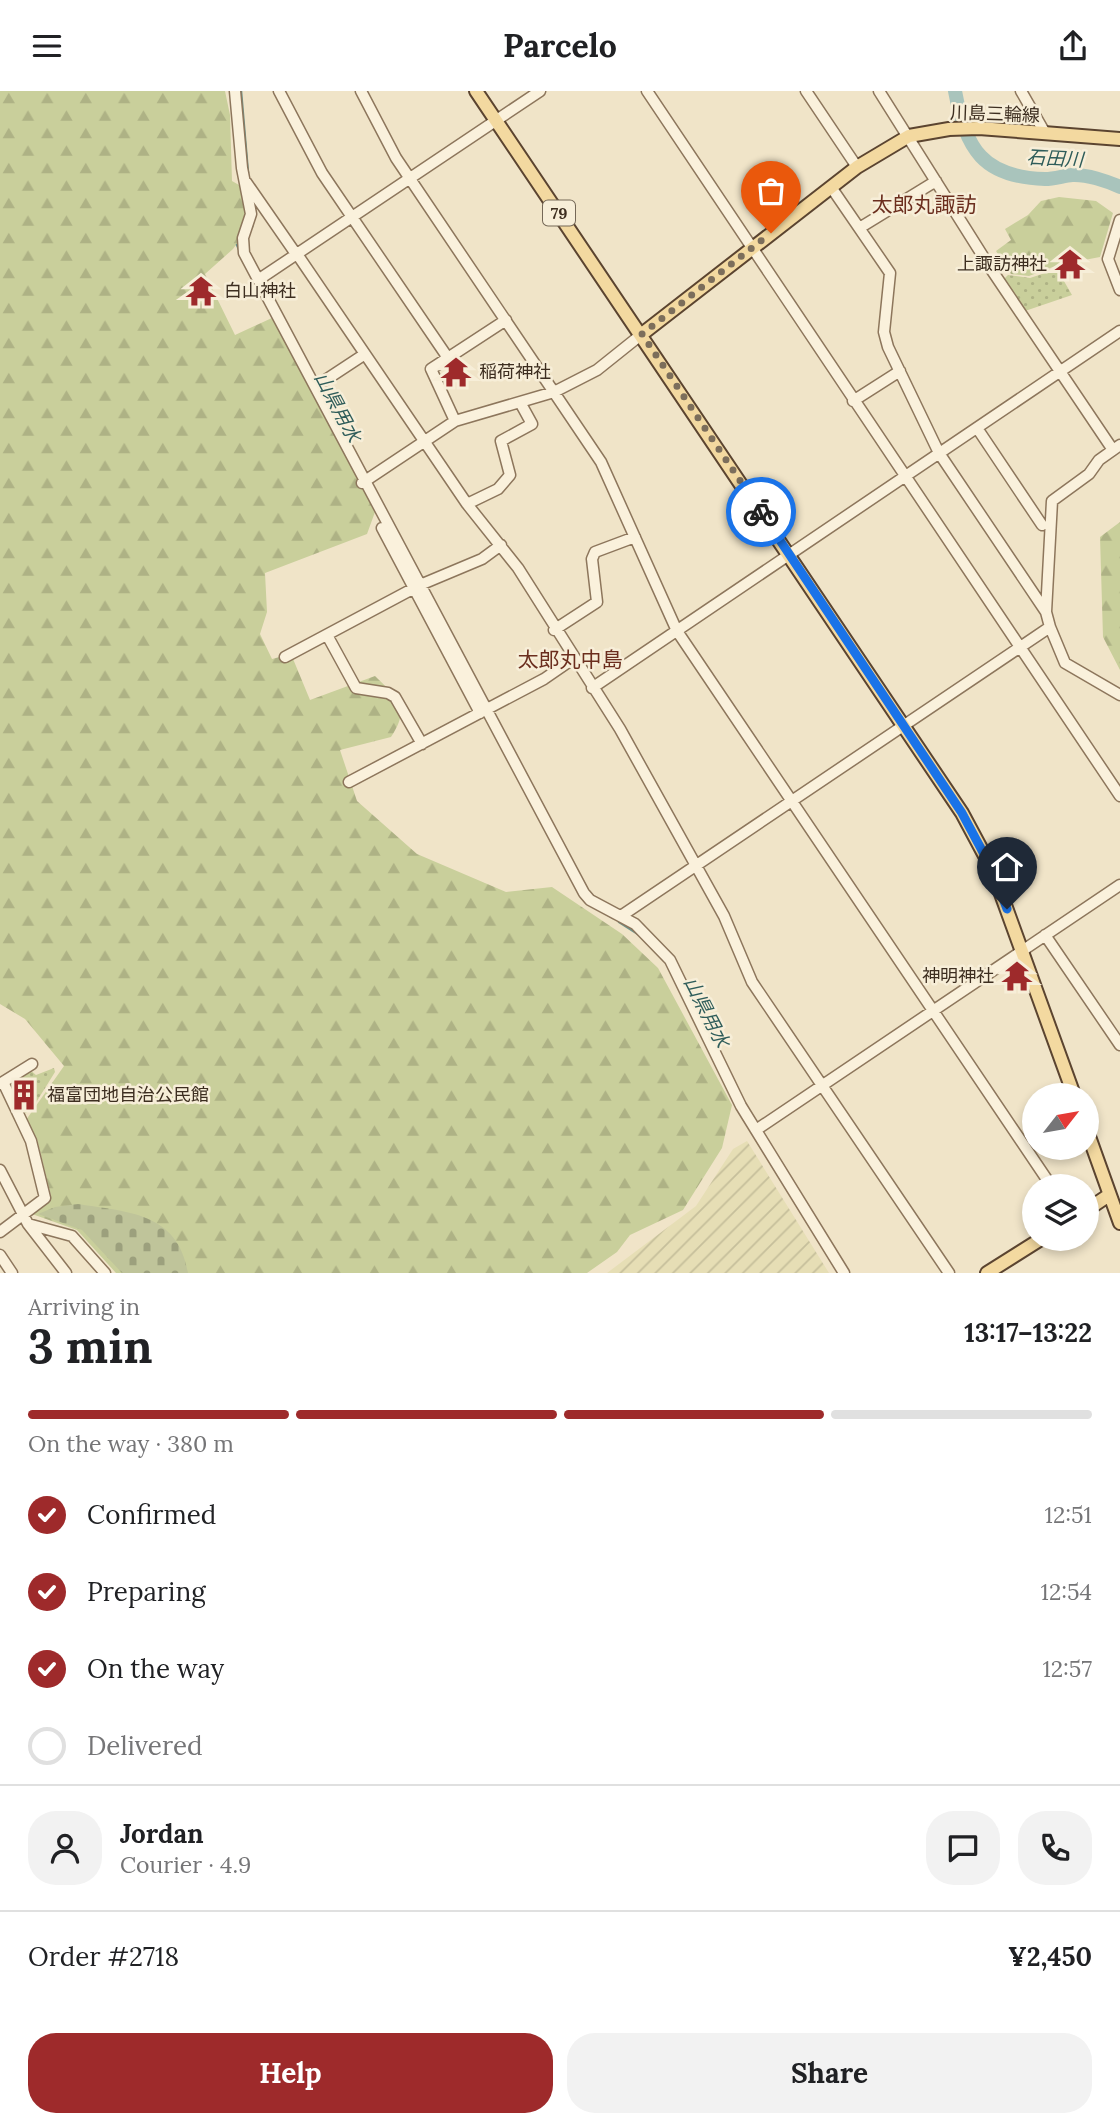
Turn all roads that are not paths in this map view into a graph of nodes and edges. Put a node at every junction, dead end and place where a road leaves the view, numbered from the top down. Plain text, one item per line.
1 (235, 91) edge
2 (279, 91) edge
3 (361, 91) edge
4 (476, 91) edge
5 (540, 91) edge
6 (647, 91) edge
7 (806, 91) edge
8 (879, 91) edge
9 (1021, 91) edge
10 (496, 120) junction
11 (1045, 133) junction
12 (909, 136) junction
13 (1120, 139) edge
14 (857, 167) junction
15 (411, 177) junction
16 (936, 180) junction
17 (245, 181) junction
18 (831, 187) junction
19 (352, 217) junction
20 (1120, 225) edge
21 (861, 227) junction
22 (751, 248) junction
23 (297, 254) junction
24 (258, 280) junction
25 (1120, 290) edge
26 (506, 320) junction
27 (1120, 331) edge
28 (642, 334) junction
29 (365, 354) junction
30 (448, 358) junction
31 (900, 371) junction
32 (1060, 371) junction
33 (324, 381) dead end
34 (554, 392) junction
35 (853, 401) junction
36 (521, 404) junction
37 (455, 421) junction
38 (977, 428) junction
39 (424, 442) junction
40 (1116, 447) edge
41 (939, 453) junction
42 (905, 477) junction
43 (363, 482) junction
44 (467, 504) junction
45 (1042, 525) dead end
46 (382, 528) dead end
47 (635, 537) junction
48 (501, 545) junction
49 (790, 555) junction
50 (417, 587) junction
51 (1046, 612) junction
52 (1050, 627) junction
53 (554, 630) junction
54 (677, 631) junction
55 (327, 635) junction
56 (1020, 647) junction
57 (285, 657) dead end
58 (573, 659) junction
59 (592, 688) junction
60 (1120, 695) edge
61 (483, 711) junction
62 (905, 724) junction
63 (422, 744) junction
64 (349, 782) dead end
65 (1120, 796) edge
66 (792, 801) junction
67 (696, 866) junction
68 (1120, 885) edge
69 (621, 916) junction
70 (1045, 935) junction
71 (1023, 950) junction
72 (934, 1011) junction
73 (1120, 1045) edge
74 (32, 1064) dead end
75 (2, 1083) edge
76 (1070, 1083) edge
77 (823, 1087) junction
78 (756, 1130) junction
79 (1099, 1157) edge
80 (0, 1170) edge
81 (1043, 1174) edge
82 (1115, 1192) edge
83 (1099, 1202) edge
84 (25, 1219) junction
85 (1120, 1223) edge
86 (0, 1232) edge
87 (1022, 1251) edge
88 (0, 1255) edge
89 (12, 1273) edge
90 (66, 1273) edge
91 (104, 1273) edge
92 (845, 1273) edge
93 (948, 1273) edge
94 (987, 1273) edge

1 - 17 street
2 - 19 street
3 - 15 street
4 - 10 main road, 79
5 - 10 street
6 - 22 street
7 - 14 street
8 - 12 street
9 - 11 street
10 - 15 street
10 - 28 main road, 79
11 - 12 main road, 川島三輪線
11 - 13 main road, 川島三輪線
12 - 14 main road, 川島三輪線
12 - 16 street
14 - 18 main road, 川島三輪線
15 - 19 street
15 - 26 street
16 - 21 street
16 - 32 street
17 - 23 street
17 - 24 street
18 - 21 street
18 - 22 main road, 川島三輪線
19 - 23 street
19 - 30 street
20 - 25 street
21 - 31 street
22 - 28 main road, 川島三輪線
22 - 35 street
23 - 24 street
23 - 29 street
24 - 43 street
26 - 30 street
26 - 34 street
27 - 32 street
28 - 34 street
28 - 49 main road, 79
29 - 33 street
29 - 39 street
30 - 37 street
31 - 35 street
31 - 41 street
32 - 38 street
32 - 40 street
34 - 36 street
34 - 47 street
35 - 42 street
36 - 37 street
36 - 44 street
37 - 39 street
38 - 41 street
38 - 45 street
39 - 43 street
39 - 44 street
40 - 51 street
41 - 42 street
41 - 51 street
42 - 49 street
42 - 56 street
43 - 50 street
44 - 48 street
46 - 50 street
47 - 53 street
47 - 54 street
48 - 50 street
48 - 53 street
49 - 54 street
49 - 62 main road, 79
50 - 55 street
50 - 61 street
51 - 52 street
52 - 56 street
52 - 60 street
53 - 58 street
54 - 59 street
54 - 66 street
55 - 57 street
55 - 63 street
56 - 62 street
56 - 65 street
58 - 59 street
58 - 61 street
59 - 67 street
61 - 63 street
61 - 69 street
62 - 66 street
62 - 71 main road, 79
63 - 64 street
66 - 67 street
66 - 72 street
67 - 69 street
67 - 77 street
68 - 70 street
69 - 78 street
70 - 71 street
70 - 73 street
71 - 72 street
71 - 76 main road, 79
72 - 77 street
72 - 81 street
74 - 75 street
75 - 84 street
77 - 78 street
77 - 93 street
78 - 92 street
79 - 82 main road
80 - 84 street
82 - 83 main road
82 - 85 main road
84 - 86 street
84 - 90 street
84 - 91 street
87 - 94 main road
88 - 89 street

